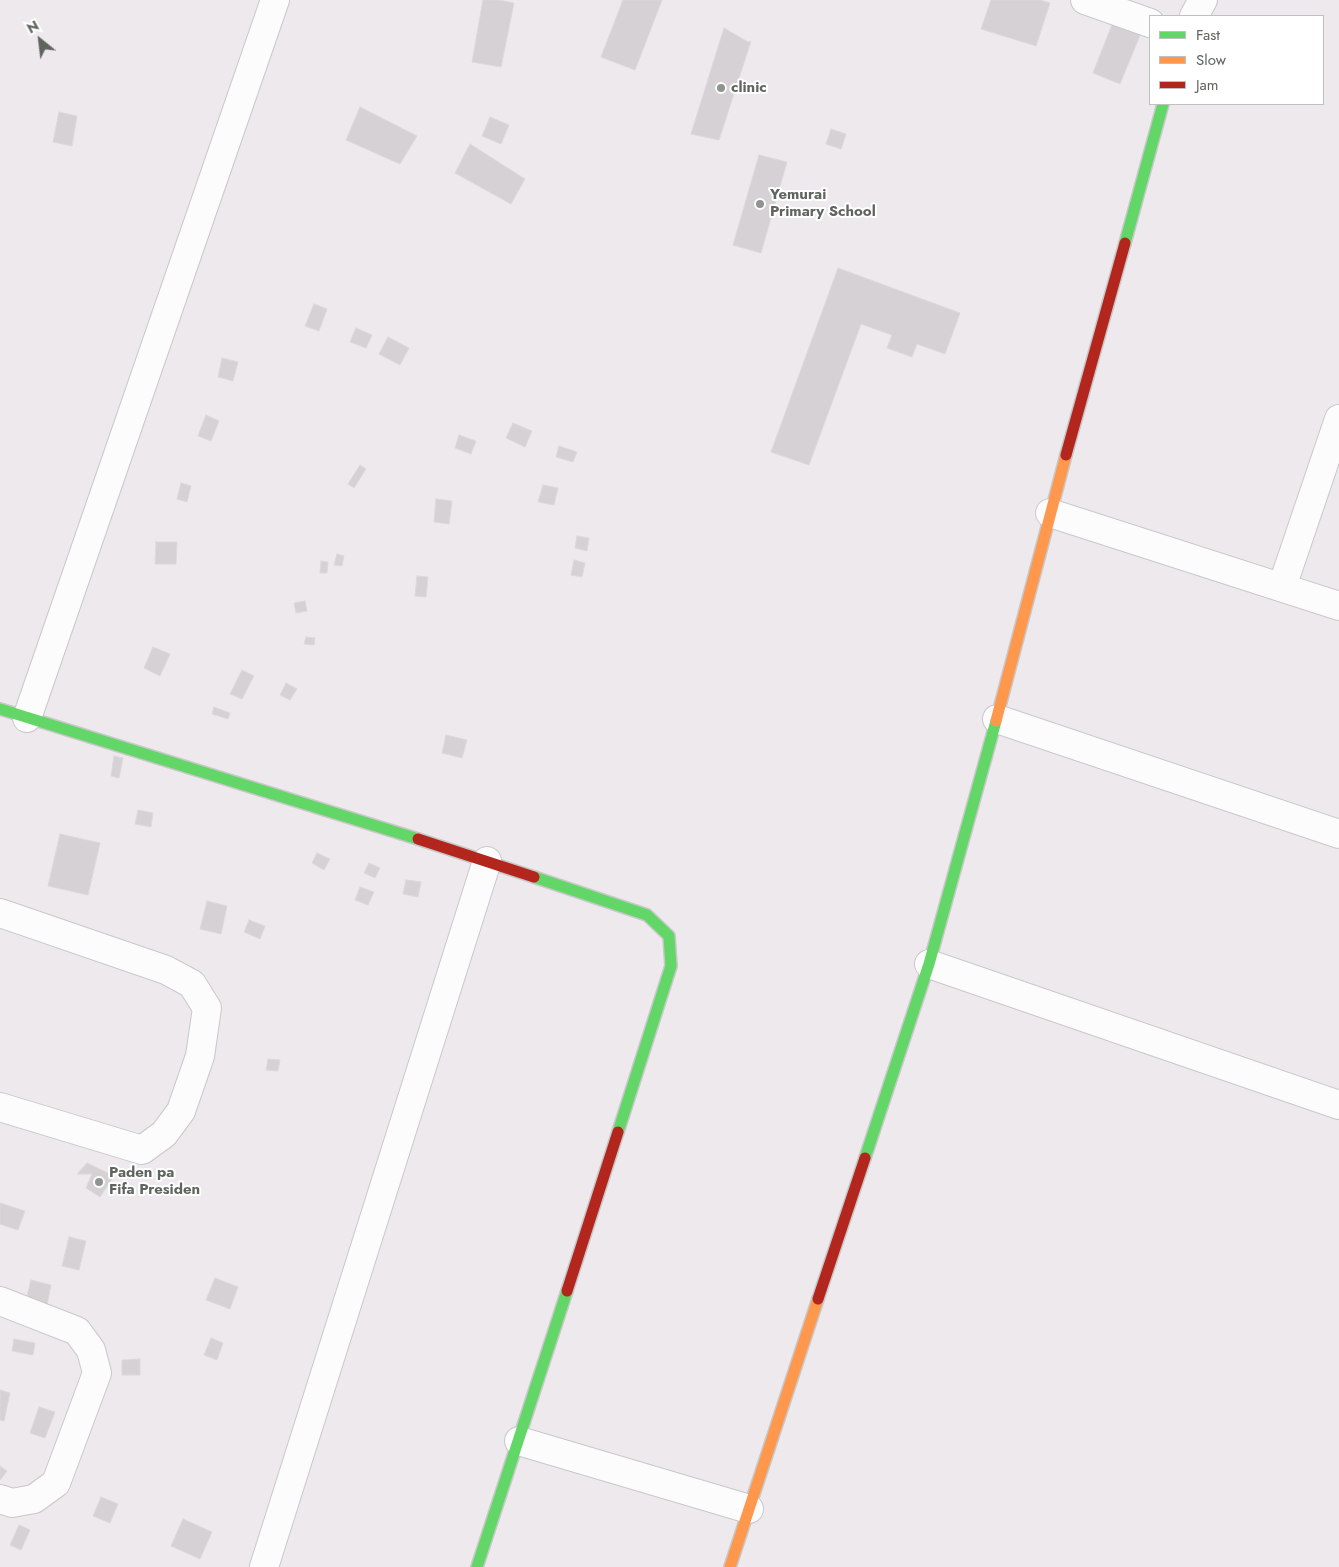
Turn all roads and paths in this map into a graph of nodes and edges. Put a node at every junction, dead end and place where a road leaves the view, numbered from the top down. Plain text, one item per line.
1 (275, 0) edge
2 (1085, 0) edge
3 (1203, 0) edge
4 (1195, 15) edge
5 (1149, 23) edge
6 (1163, 105) edge
7 (1339, 419) edge
8 (1050, 513) junction
9 (1282, 587) junction
10 (1339, 606) edge
11 (0, 709) edge
12 (27, 718) junction
13 (997, 719) junction
14 (1339, 834) edge
15 (487, 861) junction
16 (0, 913) edge
17 (929, 964) junction
18 (1339, 1105) edge
19 (0, 1107) edge
20 (0, 1301) edge
21 (519, 1442) junction
22 (0, 1500) edge
23 (749, 1510) junction
24 (264, 1567) edge
25 (477, 1567) edge
26 (730, 1567) edge

1 - 12 street
2 - 5 street
3 - 4 street
6 - 8 street
7 - 9 street
8 - 9 street
8 - 13 street
9 - 10 street
11 - 12 street
12 - 15 street
13 - 14 street
13 - 17 street
15 - 21 street
15 - 24 street
16 - 19 street
17 - 18 street
17 - 23 street
20 - 22 street
21 - 23 street
21 - 25 street
23 - 26 street

